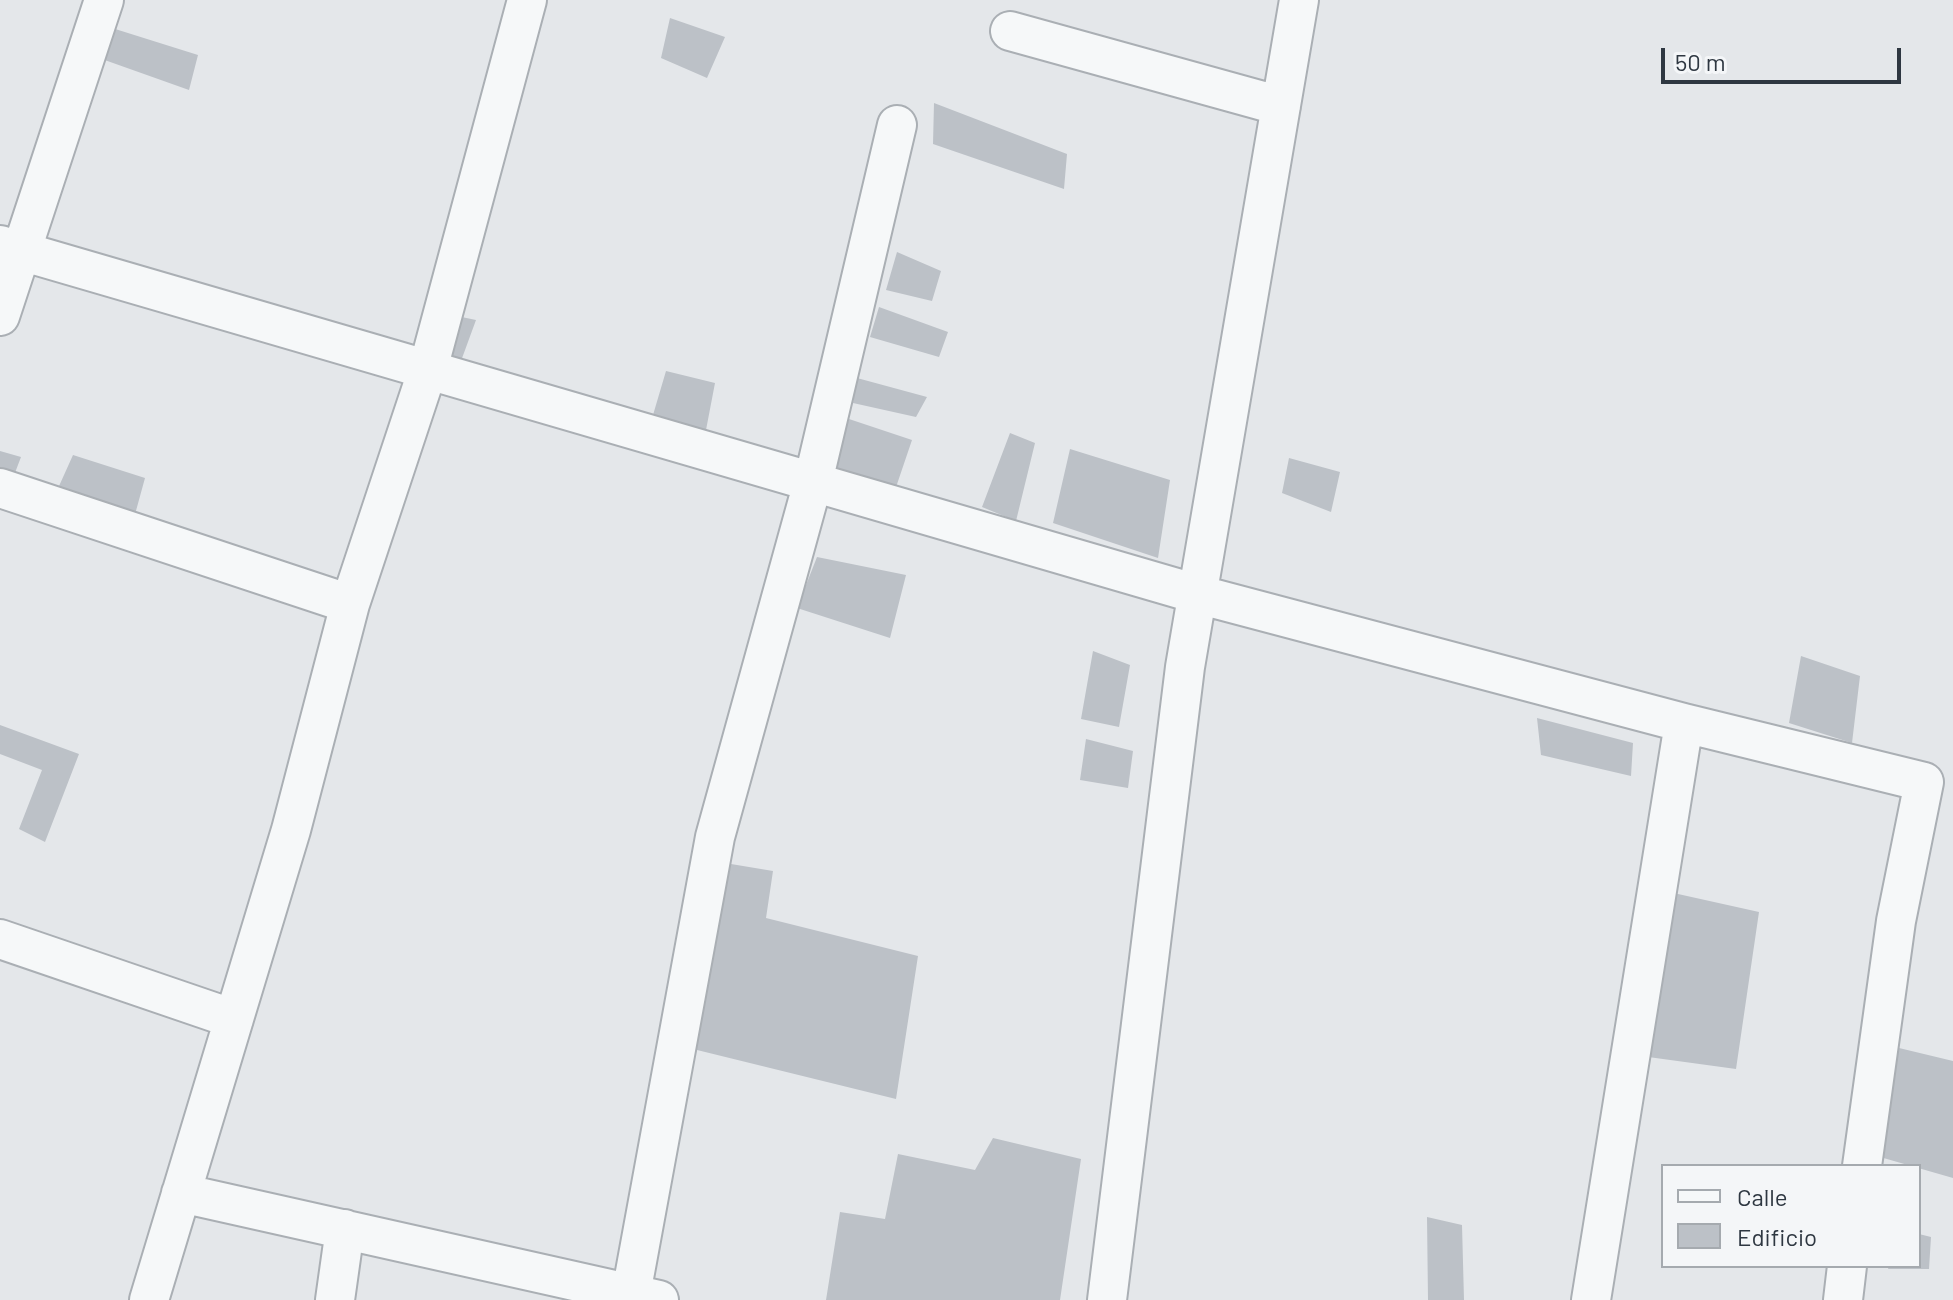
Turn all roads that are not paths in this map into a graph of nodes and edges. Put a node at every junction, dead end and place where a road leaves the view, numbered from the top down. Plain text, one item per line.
1 (104, 0) edge
2 (527, 0) edge
3 (1299, 0) edge
4 (1010, 31) dead end
5 (1281, 106) junction
6 (897, 125) dead end
7 (11, 248) edge
8 (0, 316) edge
9 (428, 369) junction
10 (813, 482) junction
11 (0, 488) edge
12 (1197, 594) junction
13 (350, 604) junction
14 (1684, 723) junction
15 (0, 939) edge
16 (234, 1019) junction
17 (1862, 1164) edge
18 (181, 1193) junction
19 (345, 1229) junction
20 (1847, 1268) edge
21 (546, 1288) edge
22 (645, 1297) edge
23 (149, 1300) edge
24 (335, 1300) edge
25 (1107, 1300) edge
26 (1591, 1300) edge
27 (1843, 1300) edge

1 - 7 street
2 - 9 street
3 - 5 street
4 - 5 street
5 - 12 street
6 - 10 street
7 - 8 street
7 - 9 street
9 - 10 street
9 - 13 street
10 - 12 street
10 - 22 street
11 - 13 street
12 - 14 street
12 - 25 street
13 - 16 street
14 - 17 street
14 - 26 street
15 - 16 street
16 - 18 street
18 - 19 street
18 - 23 street
19 - 21 street
19 - 24 street
20 - 27 street
21 - 22 street

